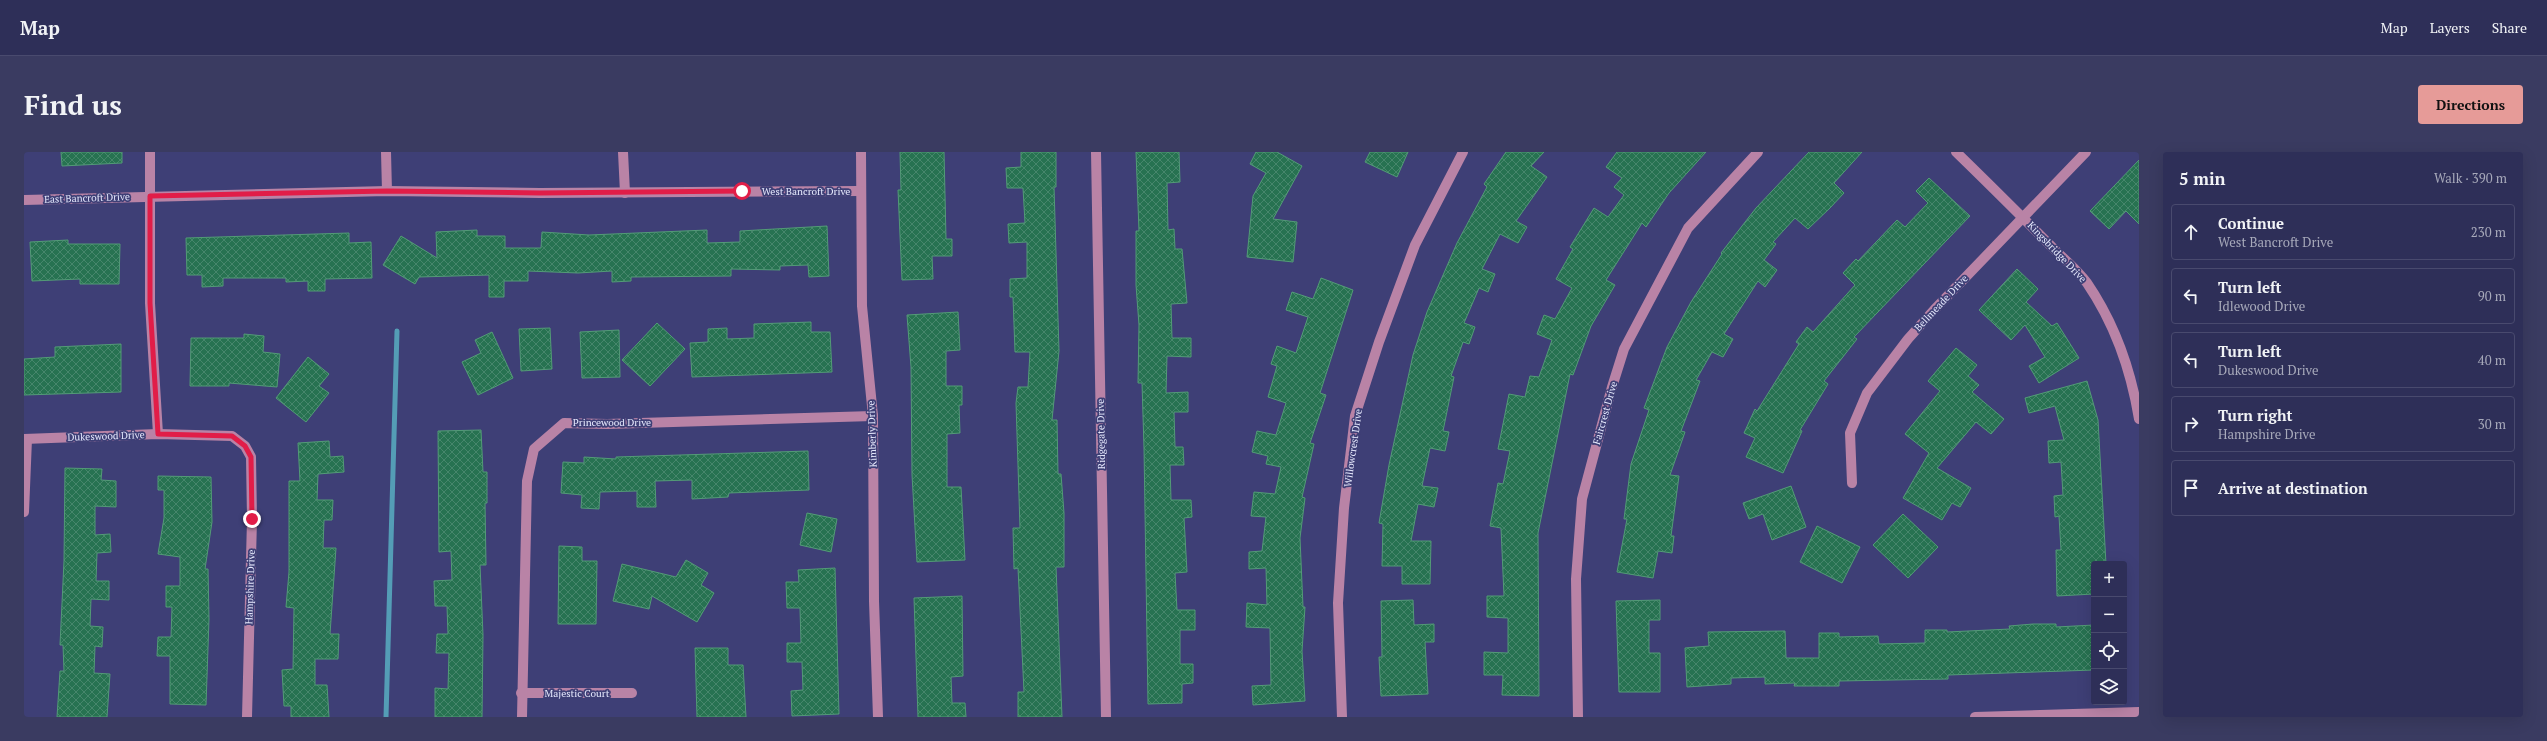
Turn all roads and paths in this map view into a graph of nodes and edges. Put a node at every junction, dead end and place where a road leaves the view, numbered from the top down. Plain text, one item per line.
1 (150, 152) edge
2 (386, 152) edge
3 (623, 152) edge
4 (861, 152) edge
5 (1096, 152) edge
6 (1463, 152) edge
7 (1758, 152) edge
8 (1956, 152) edge
9 (2086, 152) edge
10 (387, 191) junction
11 (861, 191) junction
12 (625, 193) junction
13 (150, 196) junction
14 (24, 200) edge
15 (2023, 216) junction
16 (873, 416) junction
17 (2139, 419) edge
18 (158, 434) junction
19 (26, 439) edge
20 (251, 457) joint
21 (1852, 483) dead end
22 (24, 512) edge
23 (521, 693) junction
24 (632, 694) dead end
25 (2139, 712) edge
26 (247, 717) edge
27 (522, 717) edge
28 (878, 717) edge
29 (1106, 717) edge
30 (1342, 717) edge
31 (1578, 717) edge
32 (1975, 717) edge

1 - 13 street
2 - 10 street
3 - 12 street
4 - 11 street, Kimberly Drive
5 - 29 street, Ridgegate Drive
6 - 30 street, Willowcrest Drive
7 - 31 street, Faircrest Drive
8 - 15 street, Kingsbridge Drive
9 - 15 street, Bellmeade Drive
10 - 12 street, West Bancroft Drive
10 - 13 street, West Bancroft Drive
11 - 12 street, West Bancroft Drive
11 - 16 street, Kimberly Drive
13 - 14 street, East Bancroft Drive
13 - 18 street
15 - 17 street, Kingsbridge Drive
15 - 21 street, Bellmeade Drive
16 - 23 street, Princewood Drive
16 - 28 street, Kimberly Drive
18 - 19 street, Dukeswood Drive
18 - 20 street, Dukeswood Drive
19 - 22 street
20 - 26 street, Hampshire Drive
23 - 24 street, Majestic Court
23 - 27 street, Princewood Drive
25 - 32 street

